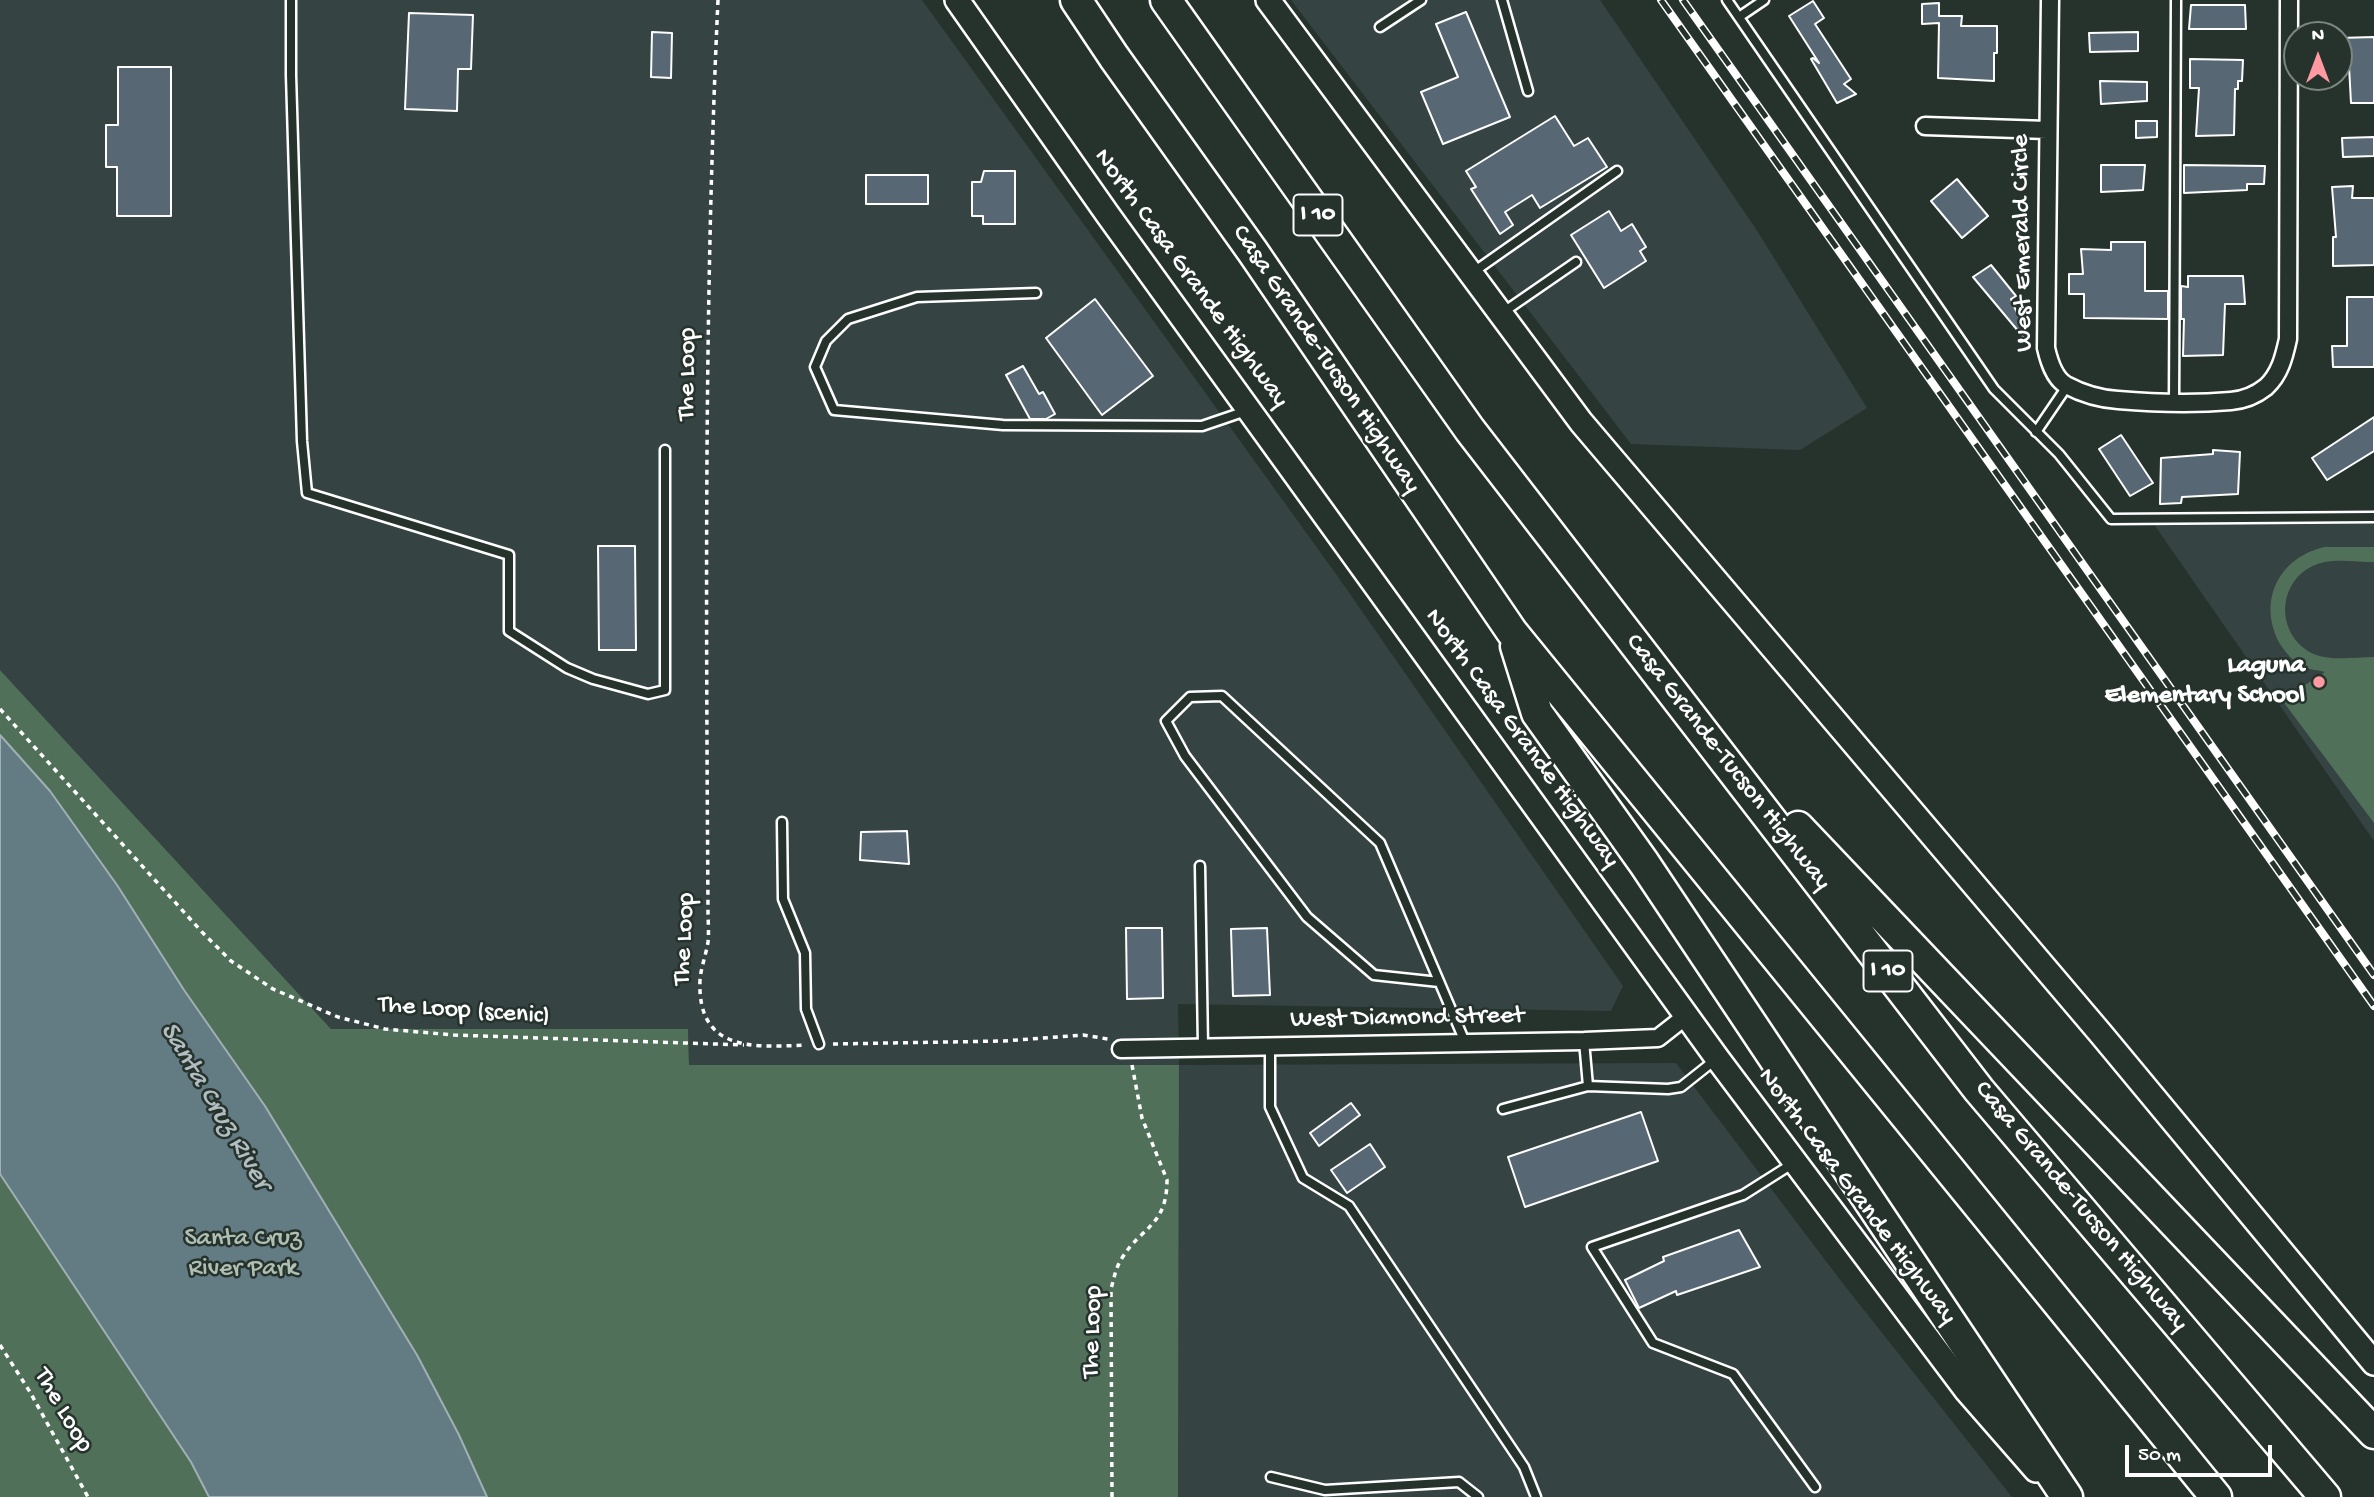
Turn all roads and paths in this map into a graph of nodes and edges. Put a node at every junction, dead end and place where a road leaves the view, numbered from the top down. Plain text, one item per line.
1 (291, 0) edge
2 (718, 0) edge
3 (957, 0) edge
4 (1076, 0) edge
5 (1166, 0) edge
6 (1268, 0) edge
7 (1420, 0) edge
8 (1502, 0) edge
9 (1727, 0) edge
10 (1763, 0) edge
11 (2050, 0) edge
12 (2176, 0) edge
13 (2289, 0) edge
14 (1739, 16) junction
15 (1380, 27) dead end
16 (1528, 91) dead end
17 (1925, 126) dead end
18 (2047, 130) junction
19 (1617, 171) dead end
20 (1576, 262) dead end
21 (1470, 275) junction
22 (1036, 293) dead end
23 (1500, 314) junction
24 (2068, 385) junction
25 (2174, 401) junction
26 (1249, 410) junction
27 (2036, 432) junction
28 (665, 450) dead end
29 (2374, 517) edge
30 (1512, 632) junction
31 (0, 709) edge
32 (1716, 749) junction
33 (782, 822) dead end
34 (1200, 866) dead end
35 (1440, 982) junction
36 (1686, 1016) junction
37 (1584, 1041) junction
38 (1465, 1042) junction
39 (819, 1044) junction
40 (1270, 1045) junction
41 (757, 1046) junction
42 (1203, 1046) junction
43 (1121, 1049) junction
44 (1717, 1058) junction
45 (1588, 1086) junction
46 (1503, 1109) dead end
47 (1794, 1162) junction
48 (0, 1346) edge
49 (2374, 1363) edge
50 (2374, 1433) edge
51 (1271, 1477) dead end
52 (1815, 1487) dead end
53 (88, 1497) edge
54 (1112, 1497) edge
55 (1478, 1497) edge
56 (1536, 1497) edge
57 (2059, 1497) edge
58 (2067, 1497) edge
59 (2216, 1497) edge
60 (2325, 1497) edge

1 - 28 lane
2 - 41 path, The Loop
3 - 26 main road, North Casa Grande Highway
4 - 30 highway, Casa Grande-Tucson Highway
5 - 32 highway, Casa Grande-Tucson Highway / I 10
6 - 21 main road
7 - 15 lane
8 - 16 lane
9 - 14 lane
10 - 14 lane
11 - 18 street, West Emerald Circle
12 - 25 lane
13 - 25 street
14 - 27 lane
17 - 18 street
18 - 24 street, West Emerald Circle
19 - 21 lane
20 - 23 lane
21 - 23 main road
22 - 26 lane
23 - 49 main road
24 - 25 street
24 - 27 lane
26 - 36 main road, North Casa Grande Highway
27 - 29 lane
30 - 58 highway
30 - 59 highway, Casa Grande-Tucson Highway
31 - 41 path, The Loop (scenic)
32 - 50 highway
32 - 60 highway, Casa Grande-Tucson Highway / I 10
33 - 39 lane
34 - 42 lane
35 - 35 lane
35 - 38 lane
36 - 37 street, West Diamond Street
36 - 44 main road, North Casa Grande Highway
37 - 38 street, West Diamond Street
37 - 45 lane
38 - 40 street, West Diamond Street
39 - 41 path, The Loop
39 - 43 path, The Loop
40 - 42 street, West Diamond Street
40 - 56 lane
42 - 43 street, West Diamond Street
43 - 54 path, The Loop
44 - 45 lane
44 - 47 main road, North Casa Grande Highway
45 - 46 lane
47 - 52 lane
47 - 57 main road, North Casa Grande Highway
48 - 53 path, The Loop
51 - 55 lane

